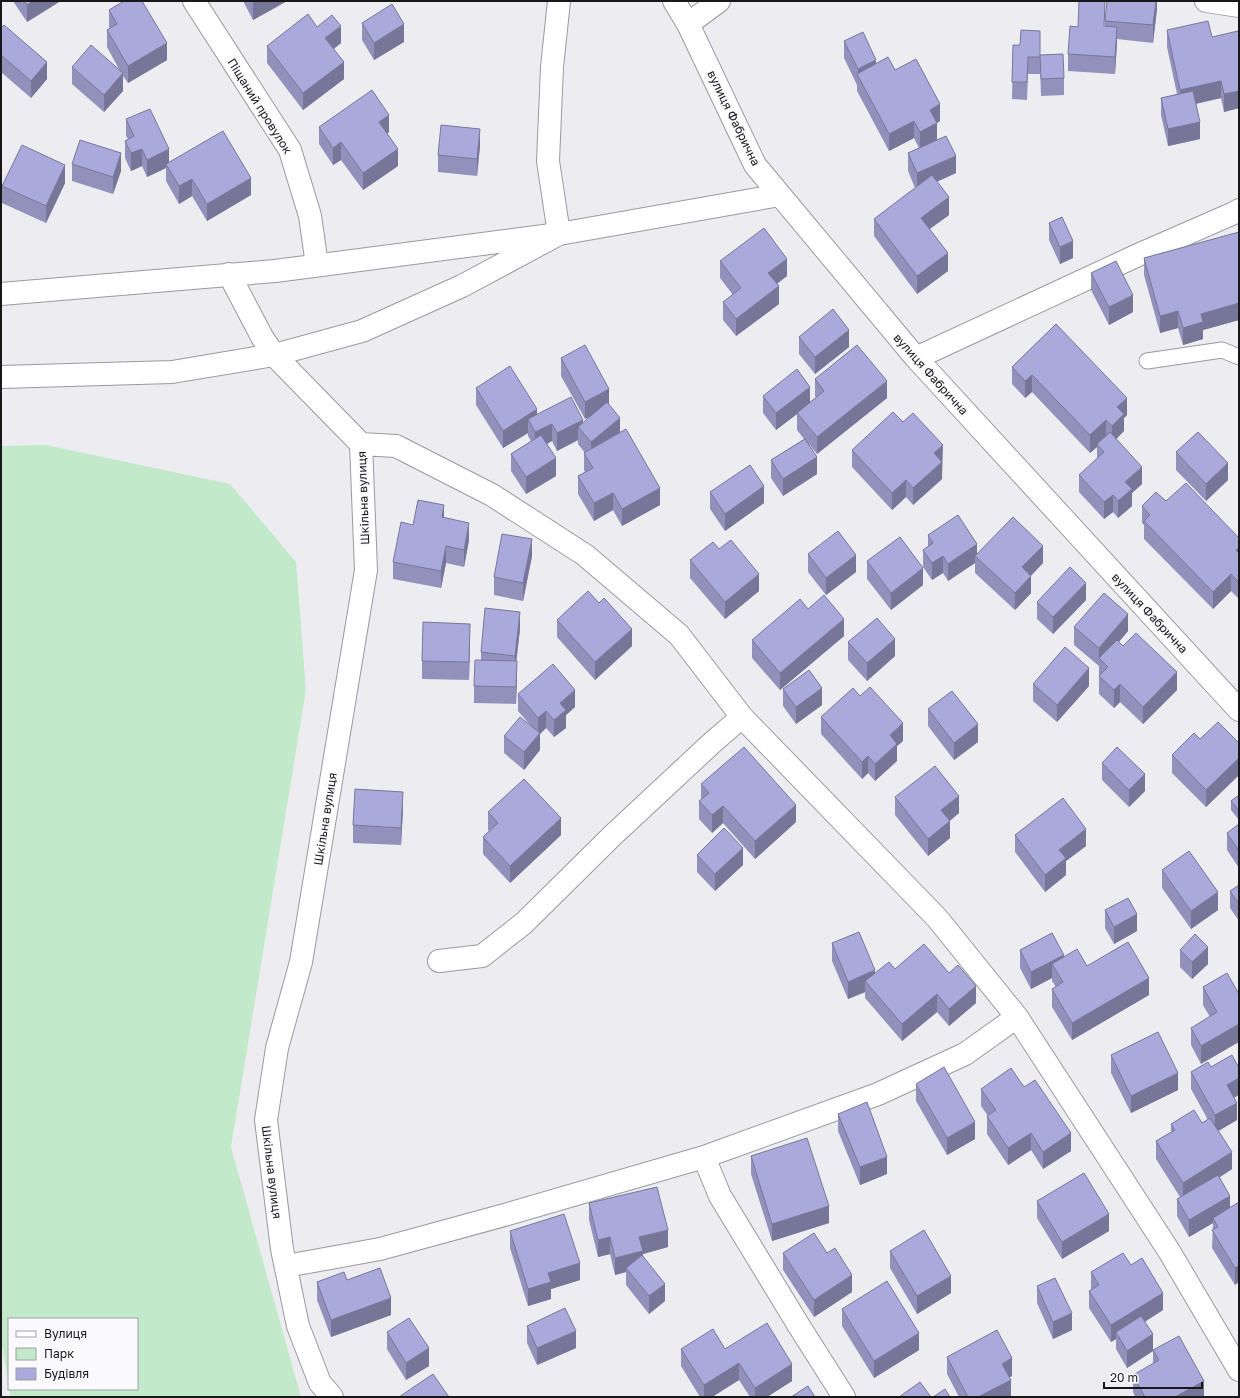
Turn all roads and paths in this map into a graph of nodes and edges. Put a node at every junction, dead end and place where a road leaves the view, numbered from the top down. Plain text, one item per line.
1 (194, 1) edge
2 (559, 1) edge
3 (674, 1) edge
4 (719, 1) edge
5 (1206, 1) edge
6 (1239, 6) edge
7 (688, 24) junction
8 (780, 195) junction
9 (1239, 210) edge
10 (558, 234) junction
11 (317, 265) junction
12 (229, 274) junction
13 (1, 294) edge
14 (274, 355) junction
15 (1239, 357) edge
16 (916, 358) junction
17 (1147, 361) dead end
18 (1, 377) edge
19 (361, 444) junction
20 (1239, 710) edge
21 (742, 717) junction
22 (439, 961) dead end
23 (1017, 1017) junction
24 (704, 1157) junction
25 (286, 1266) junction
26 (1239, 1370) edge
27 (332, 1397) edge
28 (844, 1397) edge

1 - 11 street, Піщаний провулок
2 - 10 street
3 - 7 street, вулиця Фабрична
4 - 7 street
5 - 6 street
7 - 8 street, вулиця Фабрична
8 - 10 street
8 - 16 street, вулиця Фабрична
9 - 16 street
10 - 11 street
10 - 14 street
11 - 12 street
12 - 13 street
12 - 14 street, Шкільна вулиця
14 - 18 street
14 - 19 street, Шкільна вулиця
15 - 17 lane
16 - 20 street, вулиця Фабрична
19 - 21 street
19 - 25 street, Шкільна вулиця
21 - 22 street
21 - 23 street
23 - 24 street
23 - 26 street
24 - 25 street
24 - 28 street
25 - 27 street, Шкільна вулиця

